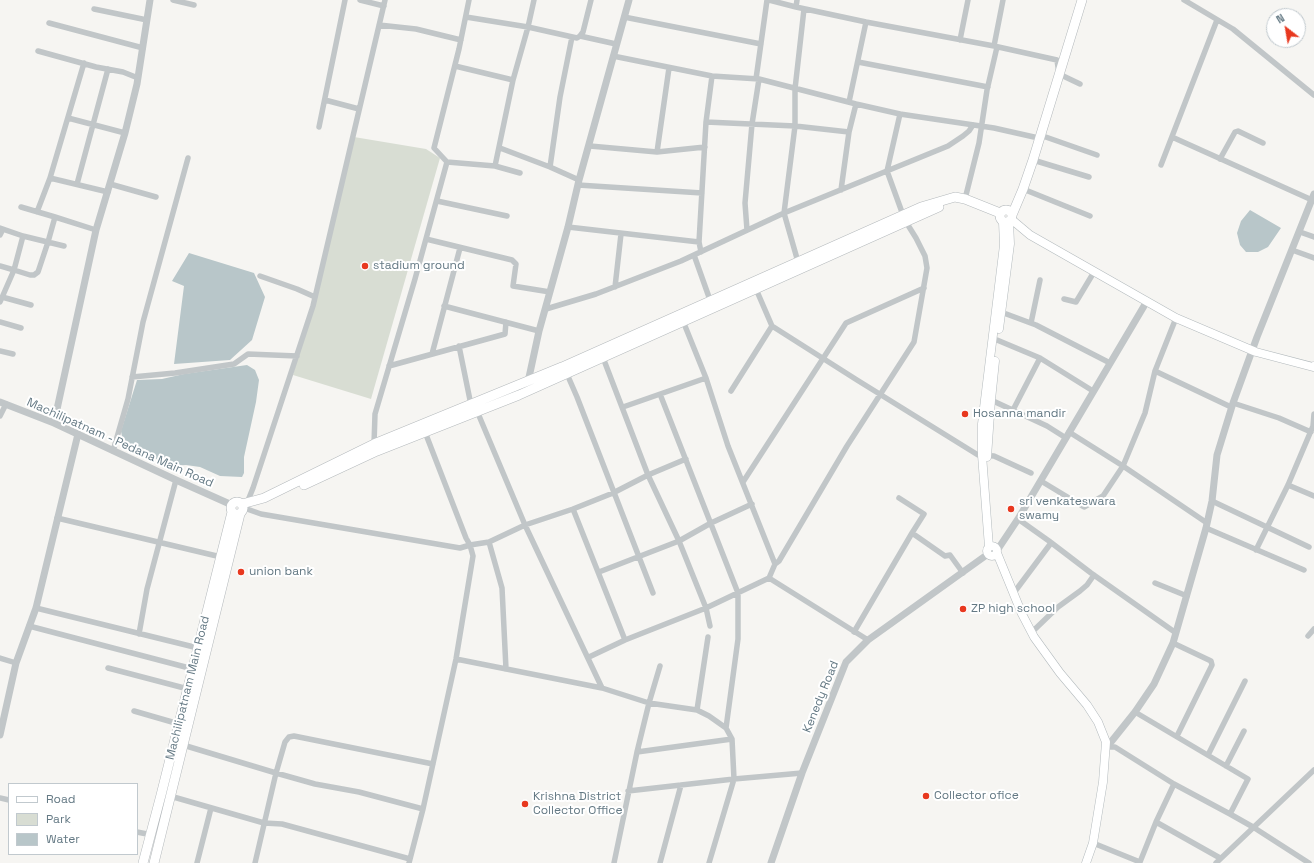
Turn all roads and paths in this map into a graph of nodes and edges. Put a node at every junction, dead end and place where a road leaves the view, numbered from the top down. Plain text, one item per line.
1 (150, 0) edge
2 (173, 0) edge
3 (345, 0) edge
4 (360, 0) edge
5 (469, 0) edge
6 (534, 0) edge
7 (591, 0) edge
8 (629, 0) edge
9 (768, 0) edge
10 (797, 0) edge
11 (968, 0) edge
12 (1004, 0) edge
13 (1077, 0) edge
14 (1082, 0) edge
15 (1184, 0) edge
16 (384, 3) edge
17 (194, 5) dead end
18 (796, 7) junction
19 (94, 9) dead end
20 (804, 9) junction
21 (466, 17) junction
22 (624, 17) junction
23 (147, 20) junction
24 (1217, 20) junction
25 (866, 22) junction
26 (49, 23) dead end
27 (379, 25) junction
28 (528, 27) junction
29 (572, 36) junction
30 (580, 36) junction
31 (461, 40) junction
32 (960, 40) junction
33 (616, 44) junction
34 (761, 44) junction
35 (995, 47) junction
36 (143, 48) junction
37 (38, 51) dead end
38 (613, 56) junction
39 (1057, 60) junction
40 (858, 62) junction
41 (84, 63) junction
42 (455, 66) junction
43 (670, 68) junction
44 (108, 69) junction
45 (1059, 74) junction
46 (712, 76) junction
47 (138, 78) junction
48 (758, 79) junction
49 (513, 80) junction
50 (1080, 84) dead end
51 (988, 87) junction
52 (795, 89) junction
53 (1314, 95) edge
54 (325, 100) junction
55 (850, 102) junction
56 (856, 104) junction
57 (359, 109) junction
58 (900, 114) junction
59 (68, 118) junction
60 (706, 122) junction
61 (92, 124) junction
62 (752, 124) junction
63 (973, 125) junction
64 (795, 126) junction
65 (982, 126) junction
66 (320, 127) dead end
67 (849, 132) junction
68 (125, 133) junction
69 (1037, 136) junction
70 (1172, 137) junction
71 (1263, 143) dead end
72 (590, 146) junction
73 (705, 147) junction
74 (500, 148) junction
75 (657, 152) junction
76 (1097, 155) dead end
77 (188, 158) dead end
78 (1220, 159) junction
79 (1033, 160) junction
80 (448, 162) junction
81 (1161, 165) dead end
82 (495, 166) junction
83 (550, 167) junction
84 (887, 171) junction
85 (520, 173) dead end
86 (1089, 177) dead end
87 (50, 178) junction
88 (579, 183) junction
89 (77, 184) junction
90 (110, 184) junction
91 (1023, 189) junction
92 (841, 190) junction
93 (108, 192) junction
94 (702, 193) junction
95 (156, 197) dead end
96 (1313, 197) edge
97 (964, 199) junction
98 (437, 201) junction
99 (21, 208) dead end
100 (37, 212) junction
101 (784, 213) junction
102 (507, 216) dead end
103 (1090, 216) dead end
104 (55, 217) junction
105 (1007, 217) junction
106 (904, 218) junction
107 (568, 228) junction
108 (96, 230) junction
109 (747, 230) junction
110 (1, 231) edge
111 (1300, 232) junction
112 (621, 234) junction
113 (23, 236) junction
114 (1314, 237) edge
115 (426, 239) junction
116 (48, 242) junction
117 (699, 242) junction
118 (64, 246) dead end
119 (460, 248) junction
120 (1292, 250) junction
121 (701, 252) junction
122 (694, 255) junction
123 (1314, 258) edge
124 (798, 262) junction
125 (0, 266) edge
126 (14, 270) junction
127 (1094, 272) junction
128 (260, 276) dead end
129 (1040, 280) dead end
130 (615, 287) junction
131 (924, 288) junction
132 (756, 289) junction
133 (550, 292) junction
134 (315, 297) junction
135 (1064, 299) dead end
136 (1, 300) edge
137 (710, 300) junction
138 (1148, 301) junction
139 (31, 305) dead end
140 (444, 306) junction
141 (546, 309) junction
142 (1001, 312) junction
143 (1176, 318) junction
144 (683, 321) junction
145 (0, 322) edge
146 (506, 322) junction
147 (1031, 323) junction
148 (772, 326) junction
149 (21, 328) dead end
150 (538, 331) junction
151 (997, 340) junction
152 (459, 346) junction
153 (1253, 350) junction
154 (0, 351) edge
155 (13, 354) dead end
156 (432, 354) junction
157 (602, 354) junction
158 (297, 356) junction
159 (824, 358) junction
160 (1040, 358) junction
161 (1110, 363) junction
162 (389, 366) junction
163 (1314, 366) edge
164 (1155, 372) junction
165 (567, 374) junction
166 (132, 377) junction
167 (706, 378) junction
168 (529, 386) junction
169 (731, 391) dead end
170 (1093, 391) junction
171 (660, 394) junction
172 (880, 394) junction
173 (991, 400) junction
174 (3, 403) edge
175 (1232, 405) junction
176 (474, 408) junction
177 (623, 408) junction
178 (1014, 410) junction
179 (1314, 414) edge
180 (0, 416) edge
181 (54, 423) junction
182 (1312, 431) edge
183 (425, 432) junction
184 (78, 434) junction
185 (1067, 435) junction
186 (374, 444) junction
187 (113, 451) junction
188 (984, 455) junction
189 (686, 459) junction
190 (1122, 466) junction
191 (1031, 473) dead end
192 (648, 475) junction
193 (176, 480) junction
194 (1041, 481) junction
195 (743, 482) junction
196 (1288, 485) junction
197 (613, 492) junction
198 (1314, 496) edge
199 (899, 498) dead end
200 (1212, 501) junction
201 (752, 504) junction
202 (240, 508) junction
203 (573, 509) junction
204 (57, 518) junction
205 (1018, 519) junction
206 (711, 523) junction
207 (525, 525) junction
208 (1207, 526) junction
209 (1267, 526) junction
210 (912, 533) junction
211 (679, 541) junction
212 (160, 542) junction
213 (489, 542) junction
214 (1051, 542) junction
215 (470, 545) junction
216 (1309, 547) dead end
217 (993, 550) junction
218 (1256, 550) junction
219 (639, 556) junction
220 (221, 557) junction
221 (775, 564) junction
222 (1304, 570) dead end
223 (599, 572) junction
224 (963, 573) junction
225 (1094, 575) junction
226 (769, 578) junction
227 (1155, 583) dead end
228 (653, 593) dead end
229 (738, 593) junction
230 (1013, 594) junction
231 (1187, 596) junction
232 (212, 607) junction
233 (36, 608) junction
234 (706, 608) junction
235 (30, 626) junction
236 (710, 626) dead end
237 (1314, 629) edge
238 (854, 632) junction
239 (1032, 632) junction
240 (1176, 633) junction
241 (139, 634) junction
242 (1308, 636) dead end
243 (708, 637) dead end
244 (625, 640) junction
245 (868, 640) junction
246 (1173, 643) junction
247 (198, 648) junction
248 (588, 657) junction
249 (0, 658) edge
250 (456, 659) junction
251 (16, 663) junction
252 (660, 666) dead end
253 (108, 668) dead end
254 (193, 669) junction
255 (506, 669) junction
256 (1245, 681) dead end
257 (602, 688) junction
258 (188, 689) junction
259 (649, 703) junction
260 (696, 710) junction
261 (134, 711) dead end
262 (1135, 712) junction
263 (179, 724) junction
264 (726, 728) junction
265 (1244, 731) dead end
266 (0, 735) edge
267 (1177, 736) junction
268 (732, 739) junction
269 (183, 745) junction
270 (1107, 747) junction
271 (637, 752) junction
272 (1208, 755) junction
273 (433, 764) junction
274 (1226, 766) junction
275 (1314, 770) edge
276 (276, 773) junction
277 (802, 773) junction
278 (734, 779) junction
279 (1174, 784) junction
280 (680, 785) junction
281 (628, 791) junction
282 (170, 796) junction
283 (211, 808) junction
284 (423, 809) junction
285 (1230, 814) junction
286 (1156, 822) junction
287 (264, 823) junction
288 (1253, 827) junction
289 (138, 832) edge
290 (150, 835) junction
291 (160, 837) junction
292 (1093, 843) junction
293 (410, 861) edge
294 (1218, 861) edge
295 (143, 863) edge
296 (154, 863) edge
297 (197, 863) edge
298 (255, 863) edge
299 (614, 863) edge
300 (660, 863) edge
301 (709, 863) edge
302 (771, 863) edge
303 (1086, 863) edge
304 (1140, 863) edge
305 (1309, 863) edge

1 - 23 street
2 - 17 street
3 - 54 street
4 - 16 street
5 - 21 street
6 - 28 street
7 - 30 street
8 - 22 street
9 - 18 street
9 - 34 street
10 - 18 street
11 - 32 street
12 - 35 street
13 - 39 main road
14 - 45 main road
15 - 24 street
16 - 27 street
18 - 20 street
19 - 23 street
20 - 25 street
20 - 52 street
21 - 28 street
21 - 31 street
22 - 33 street
22 - 34 street
23 - 36 street
24 - 53 street
24 - 70 street
25 - 32 street
25 - 40 street
26 - 36 street
27 - 31 street
27 - 57 street
28 - 29 street
28 - 49 street
29 - 30 street
29 - 83 street
30 - 33 street
31 - 42 street
32 - 35 street
33 - 38 street
34 - 48 street
35 - 39 street
35 - 51 street
36 - 47 street
37 - 41 street
38 - 43 street
38 - 72 street
39 - 45 street
39 - 69 main road
40 - 51 street
40 - 55 street
41 - 44 street
41 - 59 street
42 - 49 street
42 - 80 street
43 - 46 street
43 - 75 street
44 - 47 street
44 - 61 street
45 - 50 street
45 - 69 main road
46 - 48 street
46 - 60 street
47 - 68 street
48 - 52 street
48 - 62 street
49 - 74 street
51 - 65 street
52 - 55 street
52 - 64 street
54 - 57 street
54 - 66 street
55 - 56 street
56 - 58 street
56 - 67 street
57 - 134 street
58 - 63 street
58 - 84 street
59 - 61 street
59 - 87 street
60 - 62 street
60 - 73 street
61 - 68 street
61 - 89 street
62 - 64 street
62 - 109 street
63 - 65 street
63 - 84 street
64 - 67 street
64 - 101 street
65 - 69 street
65 - 97 street
67 - 92 street
68 - 90 street
69 - 76 street
69 - 79 main road
69 - 105 main road
70 - 78 street
70 - 81 street
71 - 78 street
72 - 75 street
72 - 88 street
73 - 75 street
73 - 94 street
74 - 82 street
74 - 83 street
77 - 166 street
78 - 96 street
79 - 86 street
79 - 91 main road
80 - 82 street
80 - 98 street
82 - 85 street
83 - 88 street
84 - 92 street
84 - 106 street
87 - 89 street
87 - 100 street
88 - 94 street
88 - 107 street
89 - 93 street
90 - 93 street
90 - 95 street
91 - 103 street
91 - 105 main road
92 - 101 street
93 - 108 street
94 - 117 street
96 - 111 street
97 - 105 main road
97 - 106 main road
98 - 102 street
98 - 115 street
99 - 100 street
100 - 104 street
101 - 109 street
101 - 124 street
104 - 108 street
104 - 116 street
105 - 106 main road
105 - 127 main road
105 - 142 main road
105 - 188 main road
106 - 124 main road
106 - 131 street
106 - 132 main road
107 - 112 street
107 - 133 street
108 - 181 street
109 - 121 street
110 - 113 street
111 - 114 street
111 - 120 street
112 - 117 street
112 - 130 street
113 - 116 street
113 - 126 street
115 - 119 street
115 - 162 street
116 - 118 street
116 - 126 street
117 - 121 street
119 - 133 street
119 - 140 street
120 - 123 street
120 - 153 street
121 - 122 street
122 - 130 street
122 - 137 street
124 - 137 main road
125 - 126 street
126 - 136 street
127 - 135 street
127 - 138 main road
128 - 134 street
129 - 147 street
130 - 141 street
131 - 159 street
131 - 172 street
132 - 144 main road
132 - 148 street
133 - 141 street
134 - 158 street
136 - 139 street
137 - 157 main road
138 - 143 main road
138 - 161 street, Kenedy Road
140 - 146 street
140 - 156 street
141 - 150 street
142 - 147 street
142 - 151 main road
143 - 153 main road
143 - 164 street
144 - 157 main road
144 - 167 street
145 - 149 street
146 - 150 street
146 - 152 street
147 - 161 street
148 - 159 street
148 - 169 street
150 - 168 street
151 - 160 street
151 - 173 main road
152 - 156 street
152 - 176 street
153 - 163 main road
153 - 175 street
154 - 155 street
156 - 162 street
157 - 165 main road
157 - 168 main road
157 - 177 street
158 - 166 street
158 - 202 street
159 - 172 street
159 - 195 street
160 - 170 street
160 - 178 street
161 - 170 street, Kenedy Road
162 - 186 street
164 - 175 street
164 - 190 street
165 - 168 main road
165 - 197 street
166 - 187 street
167 - 171 street
167 - 195 street
168 - 176 main road
170 - 185 street, Kenedy Road
171 - 177 street
171 - 189 street
172 - 188 street
172 - 221 street
173 - 178 street
173 - 188 main road
174 - 180 street
174 - 181 street, Machilipatnam - Pedana Main Road
175 - 182 street
175 - 200 street
176 - 183 main road
176 - 186 main road
176 - 207 street
177 - 192 street
178 - 185 street
179 - 182 street
181 - 184 street, Machilipatnam - Pedana Main Road
182 - 196 street
183 - 202 main road
183 - 215 street
184 - 187 street, Machilipatnam - Pedana Main Road
184 - 204 street
185 - 190 street
185 - 194 street, Kenedy Road
186 - 202 main road
187 - 193 street, Machilipatnam - Pedana Main Road
188 - 191 street
188 - 217 main road
189 - 192 street
189 - 206 street
190 - 194 street
190 - 208 street
192 - 197 street
192 - 211 street
193 - 202 street, Machilipatnam - Pedana Main Road
193 - 212 street
194 - 205 street, Kenedy Road
195 - 201 street
196 - 198 street
196 - 209 street
197 - 203 street
197 - 219 street
199 - 210 street
200 - 208 street
200 - 209 street
201 - 206 street
201 - 221 street
202 - 215 street
202 - 220 main road, Machilipatnam Main Road
202 - 232 main road, Machilipatnam Main Road
203 - 207 street
203 - 223 street
204 - 212 street
204 - 233 street
205 - 214 street
205 - 217 street, Kenedy Road
206 - 211 street
206 - 229 street
207 - 213 street
207 - 248 street
208 - 218 street
208 - 231 street
209 - 216 street
209 - 218 street
210 - 224 street
210 - 238 street
211 - 219 street
211 - 234 street
212 - 220 street
212 - 241 street
213 - 215 street
213 - 255 street
214 - 225 street
214 - 230 street
215 - 250 street
217 - 224 street, Kenedy Road
217 - 230 main road
218 - 222 street
219 - 223 street
219 - 228 street
220 - 232 main road, Machilipatnam Main Road
221 - 226 street
223 - 244 street
224 - 245 street, Kenedy Road
225 - 239 street
225 - 240 street
226 - 229 street
226 - 238 street
227 - 231 street
229 - 234 street
229 - 264 street
230 - 239 main road
231 - 240 street
232 - 247 main road, Machilipatnam Main Road
232 - 269 main road, Machilipatnam Main Road
233 - 235 street
233 - 241 street
234 - 236 street
234 - 244 street
235 - 251 street
235 - 254 street
237 - 242 street
238 - 245 street
239 - 270 main road
240 - 246 street
241 - 247 street
243 - 260 street
244 - 248 street
245 - 277 street, Kenedy Road
246 - 262 street
246 - 267 street
247 - 254 main road, Machilipatnam Main Road
248 - 257 street
249 - 251 street
250 - 255 street
250 - 273 street
251 - 266 street
252 - 259 street
253 - 258 street
254 - 258 main road, Machilipatnam Main Road
255 - 257 street
256 - 272 street
257 - 259 street
258 - 263 main road, Machilipatnam Main Road
259 - 260 street
259 - 271 street
260 - 264 street
261 - 263 street
262 - 267 street
262 - 270 street
263 - 290 main road, Machilipatnam Main Road
264 - 268 street
265 - 274 street
267 - 272 street
268 - 271 street
268 - 278 street
269 - 276 street
269 - 282 main road, Machilipatnam Main Road
270 - 279 street
270 - 292 main road
271 - 281 street
272 - 274 street
273 - 276 street
273 - 284 street
274 - 285 street
275 - 288 street
276 - 284 street
276 - 287 street
277 - 278 street
277 - 302 street, Kenedy Road
278 - 280 street
278 - 301 street
279 - 285 street
279 - 286 street
280 - 281 street
280 - 300 street
281 - 299 street
282 - 283 street
282 - 291 main road, Machilipatnam Main Road
283 - 287 street
283 - 297 street
284 - 293 street
285 - 288 street
286 - 294 street
286 - 304 street
287 - 293 street
287 - 298 street
288 - 294 street
288 - 305 street
289 - 290 street
290 - 291 street
290 - 295 main road, Machilipatnam Main Road
291 - 296 main road, Machilipatnam Main Road
292 - 303 main road
292 - 304 street

